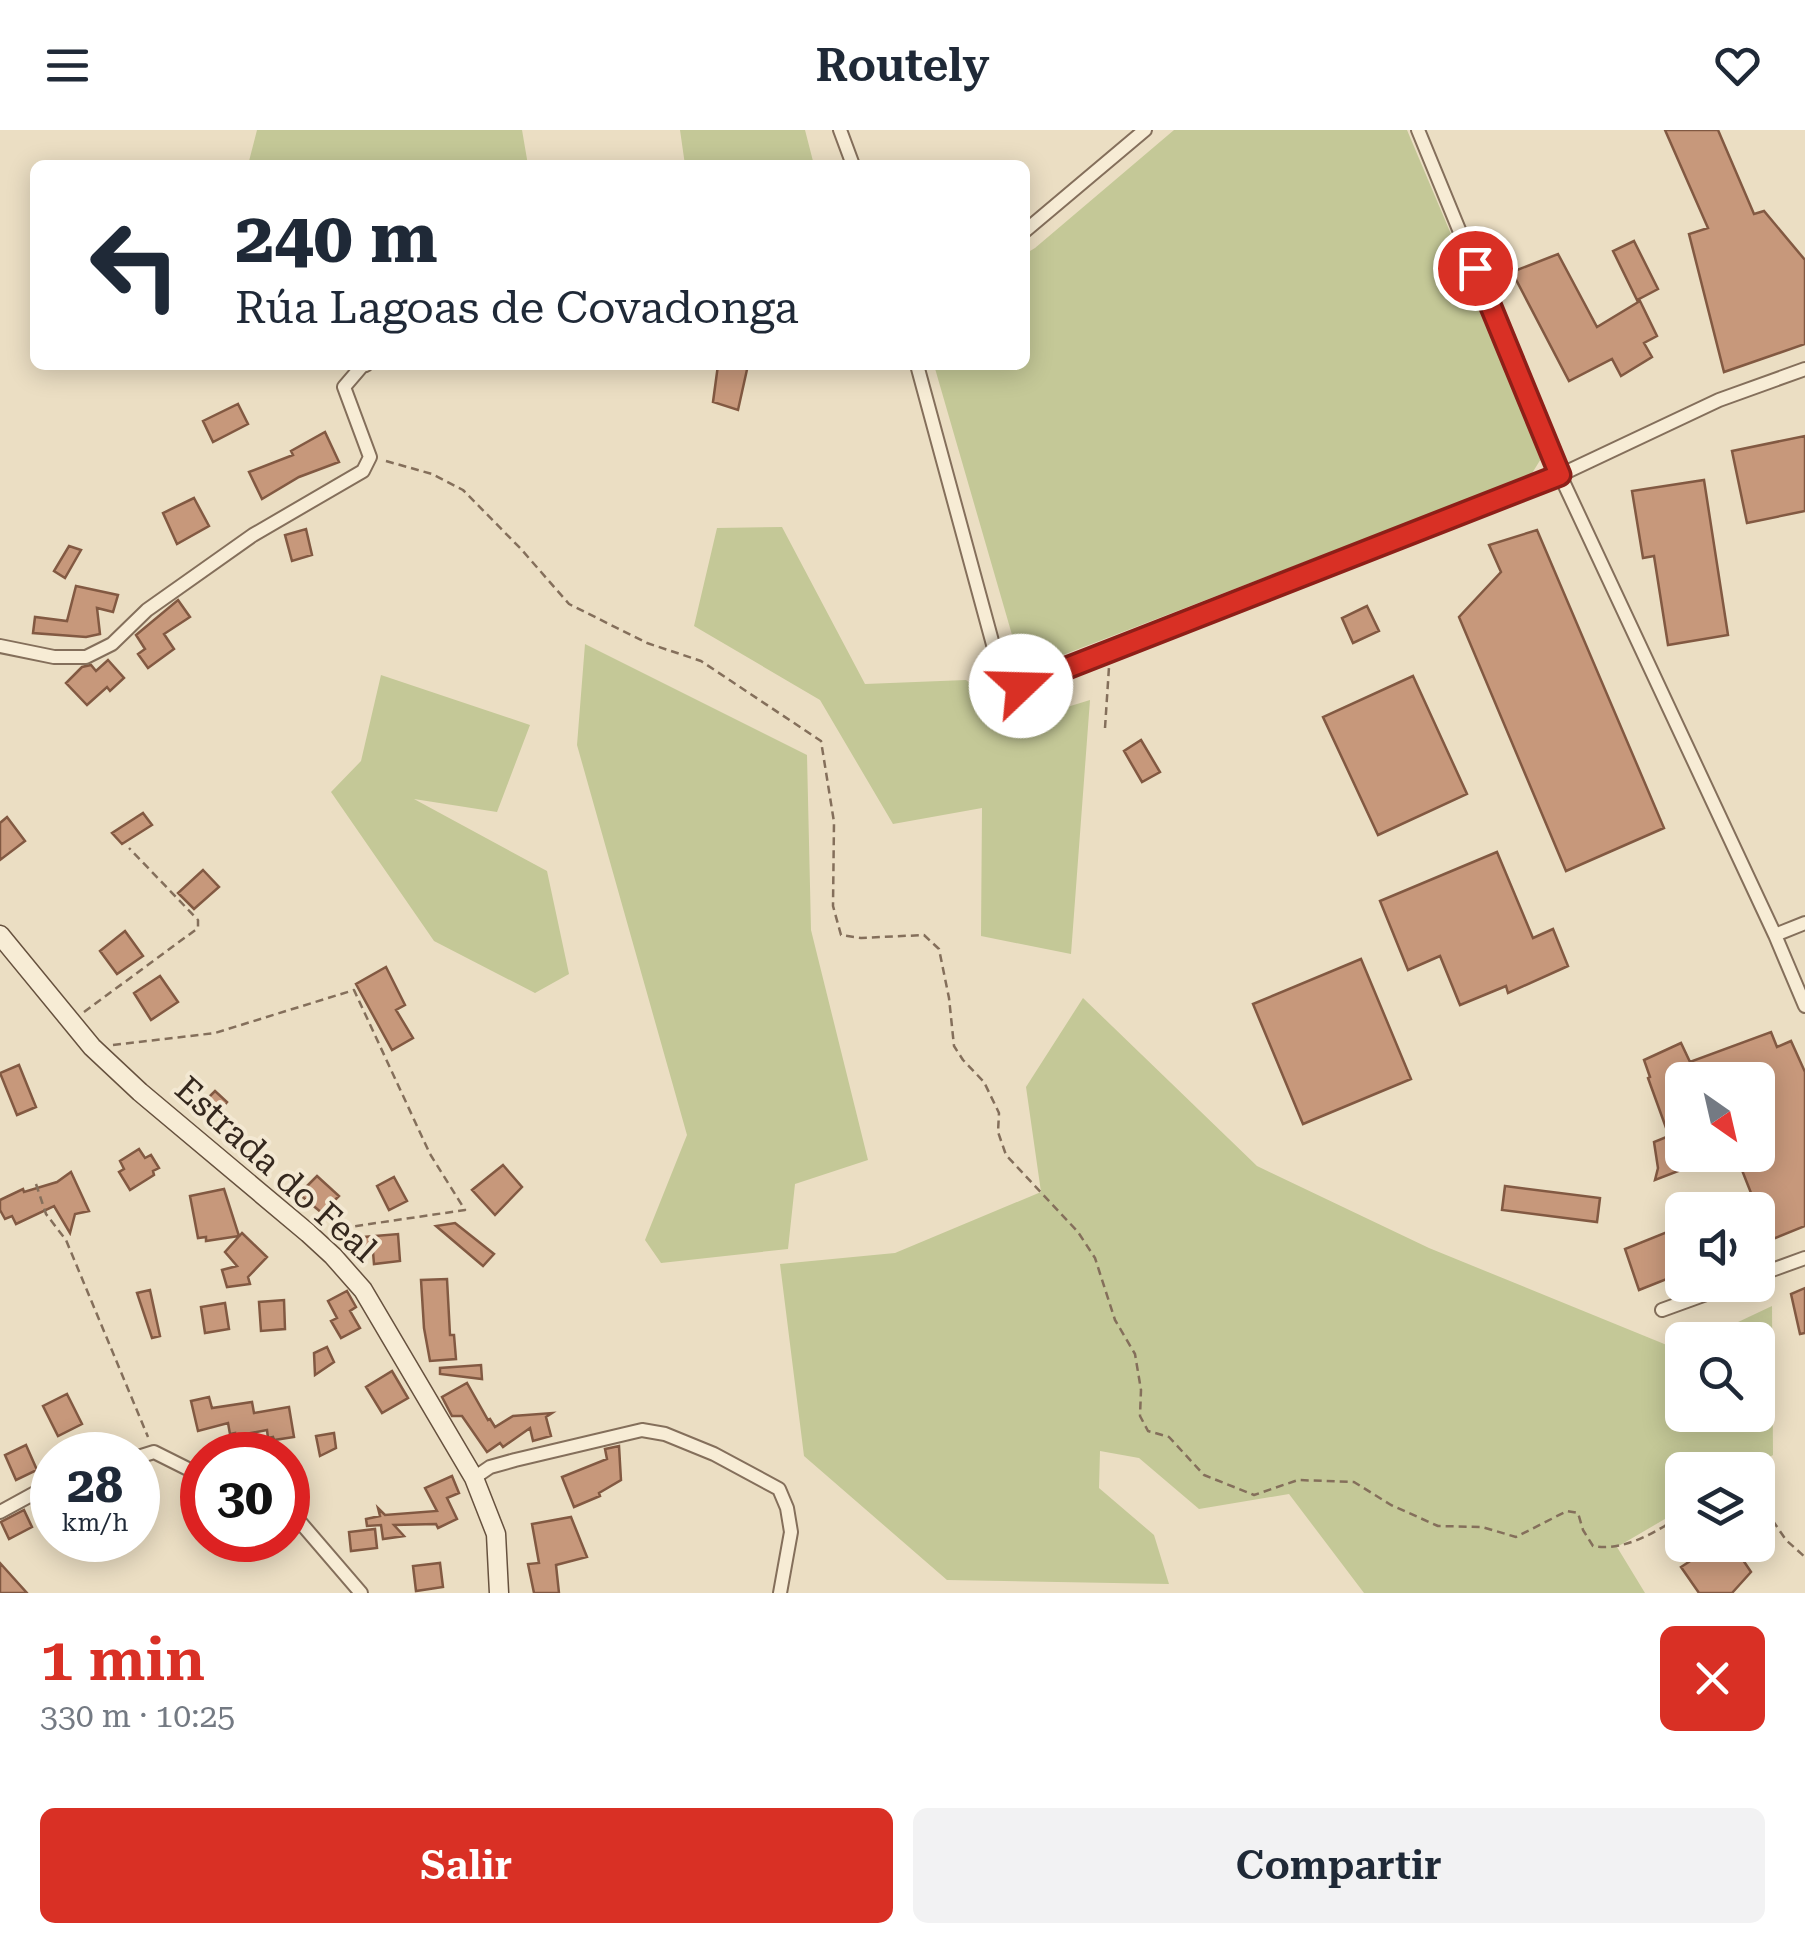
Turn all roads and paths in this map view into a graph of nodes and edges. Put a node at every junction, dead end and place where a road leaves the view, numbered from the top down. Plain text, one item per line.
1 (840, 130) edge
2 (1145, 130) edge
3 (1418, 130) edge
4 (851, 160) edge
5 (1030, 227) edge
6 (1805, 369) edge
7 (359, 370) edge
8 (918, 370) edge
9 (370, 457) junction
10 (1560, 475) junction
11 (0, 646) edge
12 (1110, 650) junction
13 (1105, 728) dead end
14 (128, 848) dead end
15 (1805, 923) edge
16 (0, 935) edge
17 (1774, 935) junction
18 (1805, 1006) edge
19 (71, 1022) junction
20 (92, 1048) junction
21 (36, 1184) dead end
22 (308, 1233) junction
23 (1805, 1258) edge
24 (1775, 1269) edge
25 (1684, 1302) edge
26 (1662, 1310) dead end
27 (146, 1432) edge
28 (474, 1478) junction
29 (30, 1496) edge
30 (0, 1512) edge
31 (1775, 1524) edge
32 (1665, 1526) edge
33 (310, 1534) edge
34 (1805, 1557) edge
35 (361, 1593) edge
36 (499, 1593) edge
37 (780, 1593) edge

1 - 4 street
2 - 5 street
3 - 10 street
6 - 10 street
7 - 9 street
8 - 12 street
9 - 11 street
9 - 32 path
10 - 12 street
10 - 17 street
12 - 13 path
14 - 19 path
15 - 17 street
16 - 19 main road, Estrada do Feal
17 - 18 street
19 - 20 main road, Estrada do Feal
20 - 22 main road, Estrada do Feal
20 - 22 path
21 - 27 path
22 - 28 main road, Estrada do Feal
23 - 24 street
25 - 26 street
28 - 36 main road, Estrada do Feal
28 - 37 street
29 - 30 street
31 - 34 path
33 - 35 street

